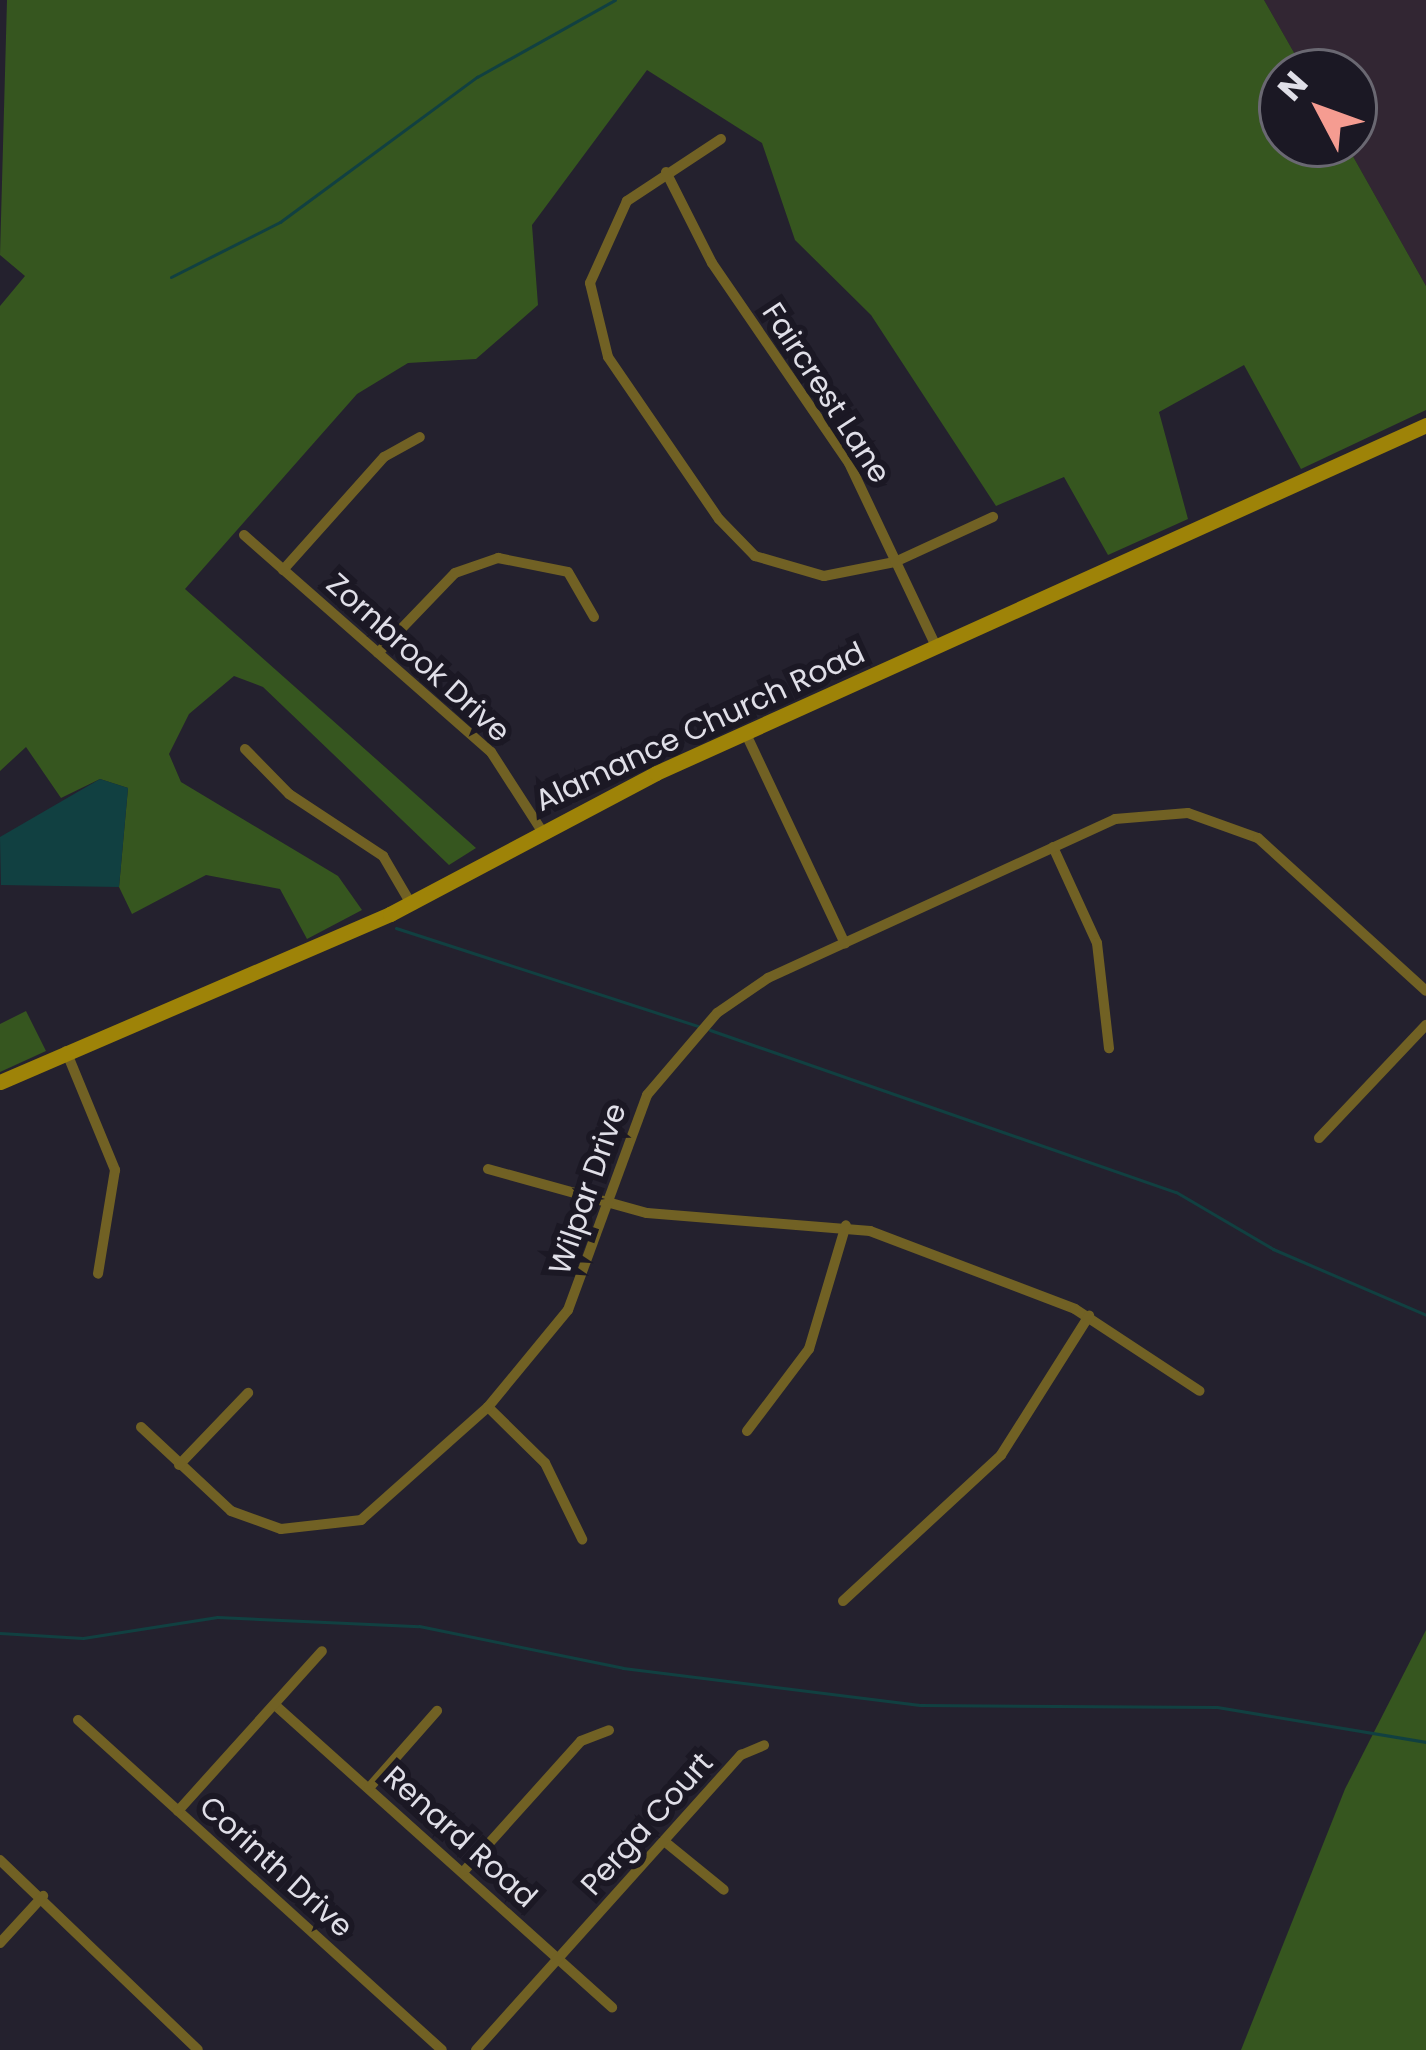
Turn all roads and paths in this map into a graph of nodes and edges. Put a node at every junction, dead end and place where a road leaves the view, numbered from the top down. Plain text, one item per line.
1 (721, 139) dead end
2 (666, 172) junction
3 (1426, 425) edge
4 (420, 437) dead end
5 (993, 518) dead end
6 (244, 535) dead end
7 (896, 562) junction
8 (283, 570) junction
9 (594, 617) dead end
10 (936, 646) junction
11 (378, 653) junction
12 (745, 732) junction
13 (245, 749) dead end
14 (542, 831) junction
15 (1053, 847) junction
16 (411, 904) junction
17 (845, 944) junction
18 (1426, 991) edge
19 (1426, 1025) edge
20 (1109, 1048) dead end
21 (67, 1051) junction
22 (0, 1082) edge
23 (1319, 1138) dead end
24 (488, 1169) dead end
25 (610, 1203) junction
26 (846, 1226) junction
27 (98, 1274) dead end
28 (1089, 1316) junction
29 (1200, 1391) dead end
30 (248, 1393) dead end
31 (488, 1407) junction
32 (141, 1427) dead end
33 (747, 1431) dead end
34 (179, 1465) junction
35 (582, 1539) dead end
36 (844, 1601) dead end
37 (322, 1652) dead end
38 (274, 1705) junction
39 (437, 1712) dead end
40 (78, 1720) dead end
41 (609, 1730) dead end
42 (764, 1745) dead end
43 (369, 1788) junction
44 (178, 1811) junction
45 (664, 1841) junction
46 (0, 1860) edge
47 (464, 1871) junction
48 (724, 1890) dead end
49 (43, 1896) junction
50 (0, 1943) edge
51 (558, 1958) junction
52 (612, 2007) dead end
53 (199, 2050) edge
54 (442, 2050) edge
55 (476, 2050) edge

1 - 2 street
2 - 7 street, Faircrest Lane
2 - 7 street
3 - 10 main road, Alamance Church Road
4 - 8 street
5 - 7 street
6 - 8 street, Zornbrook Drive
7 - 10 street, Faircrest Lane
8 - 11 street, Zornbrook Drive
9 - 11 street
10 - 12 main road, Alamance Church Road
11 - 14 street, Zornbrook Drive
12 - 14 main road, Alamance Church Road
12 - 17 street
13 - 16 street
14 - 16 main road, Alamance Church Road
15 - 17 street, Wilpar Drive
15 - 18 street, Wilpar Drive
15 - 20 street
16 - 21 main road, Alamance Church Road
17 - 25 street, Wilpar Drive
19 - 23 street
21 - 22 main road, Alamance Church Road
21 - 27 street
24 - 25 street
25 - 26 street
25 - 31 street, Wilpar Drive
26 - 28 street
26 - 33 street
28 - 29 street
28 - 36 street
30 - 34 street
31 - 34 street, Wilpar Drive
31 - 35 street
32 - 34 street, Wilpar Drive
37 - 38 street
38 - 43 street, Renard Road
38 - 44 street
39 - 43 street
40 - 44 street, Corinth Drive
41 - 47 street
42 - 45 street, Perga Court
43 - 47 street, Renard Road
44 - 54 street, Corinth Drive
45 - 48 street
45 - 51 street, Perga Court
46 - 49 street
47 - 51 street, Renard Road
49 - 50 street
49 - 53 street
51 - 52 street, Renard Road
51 - 55 street, Perga Court

